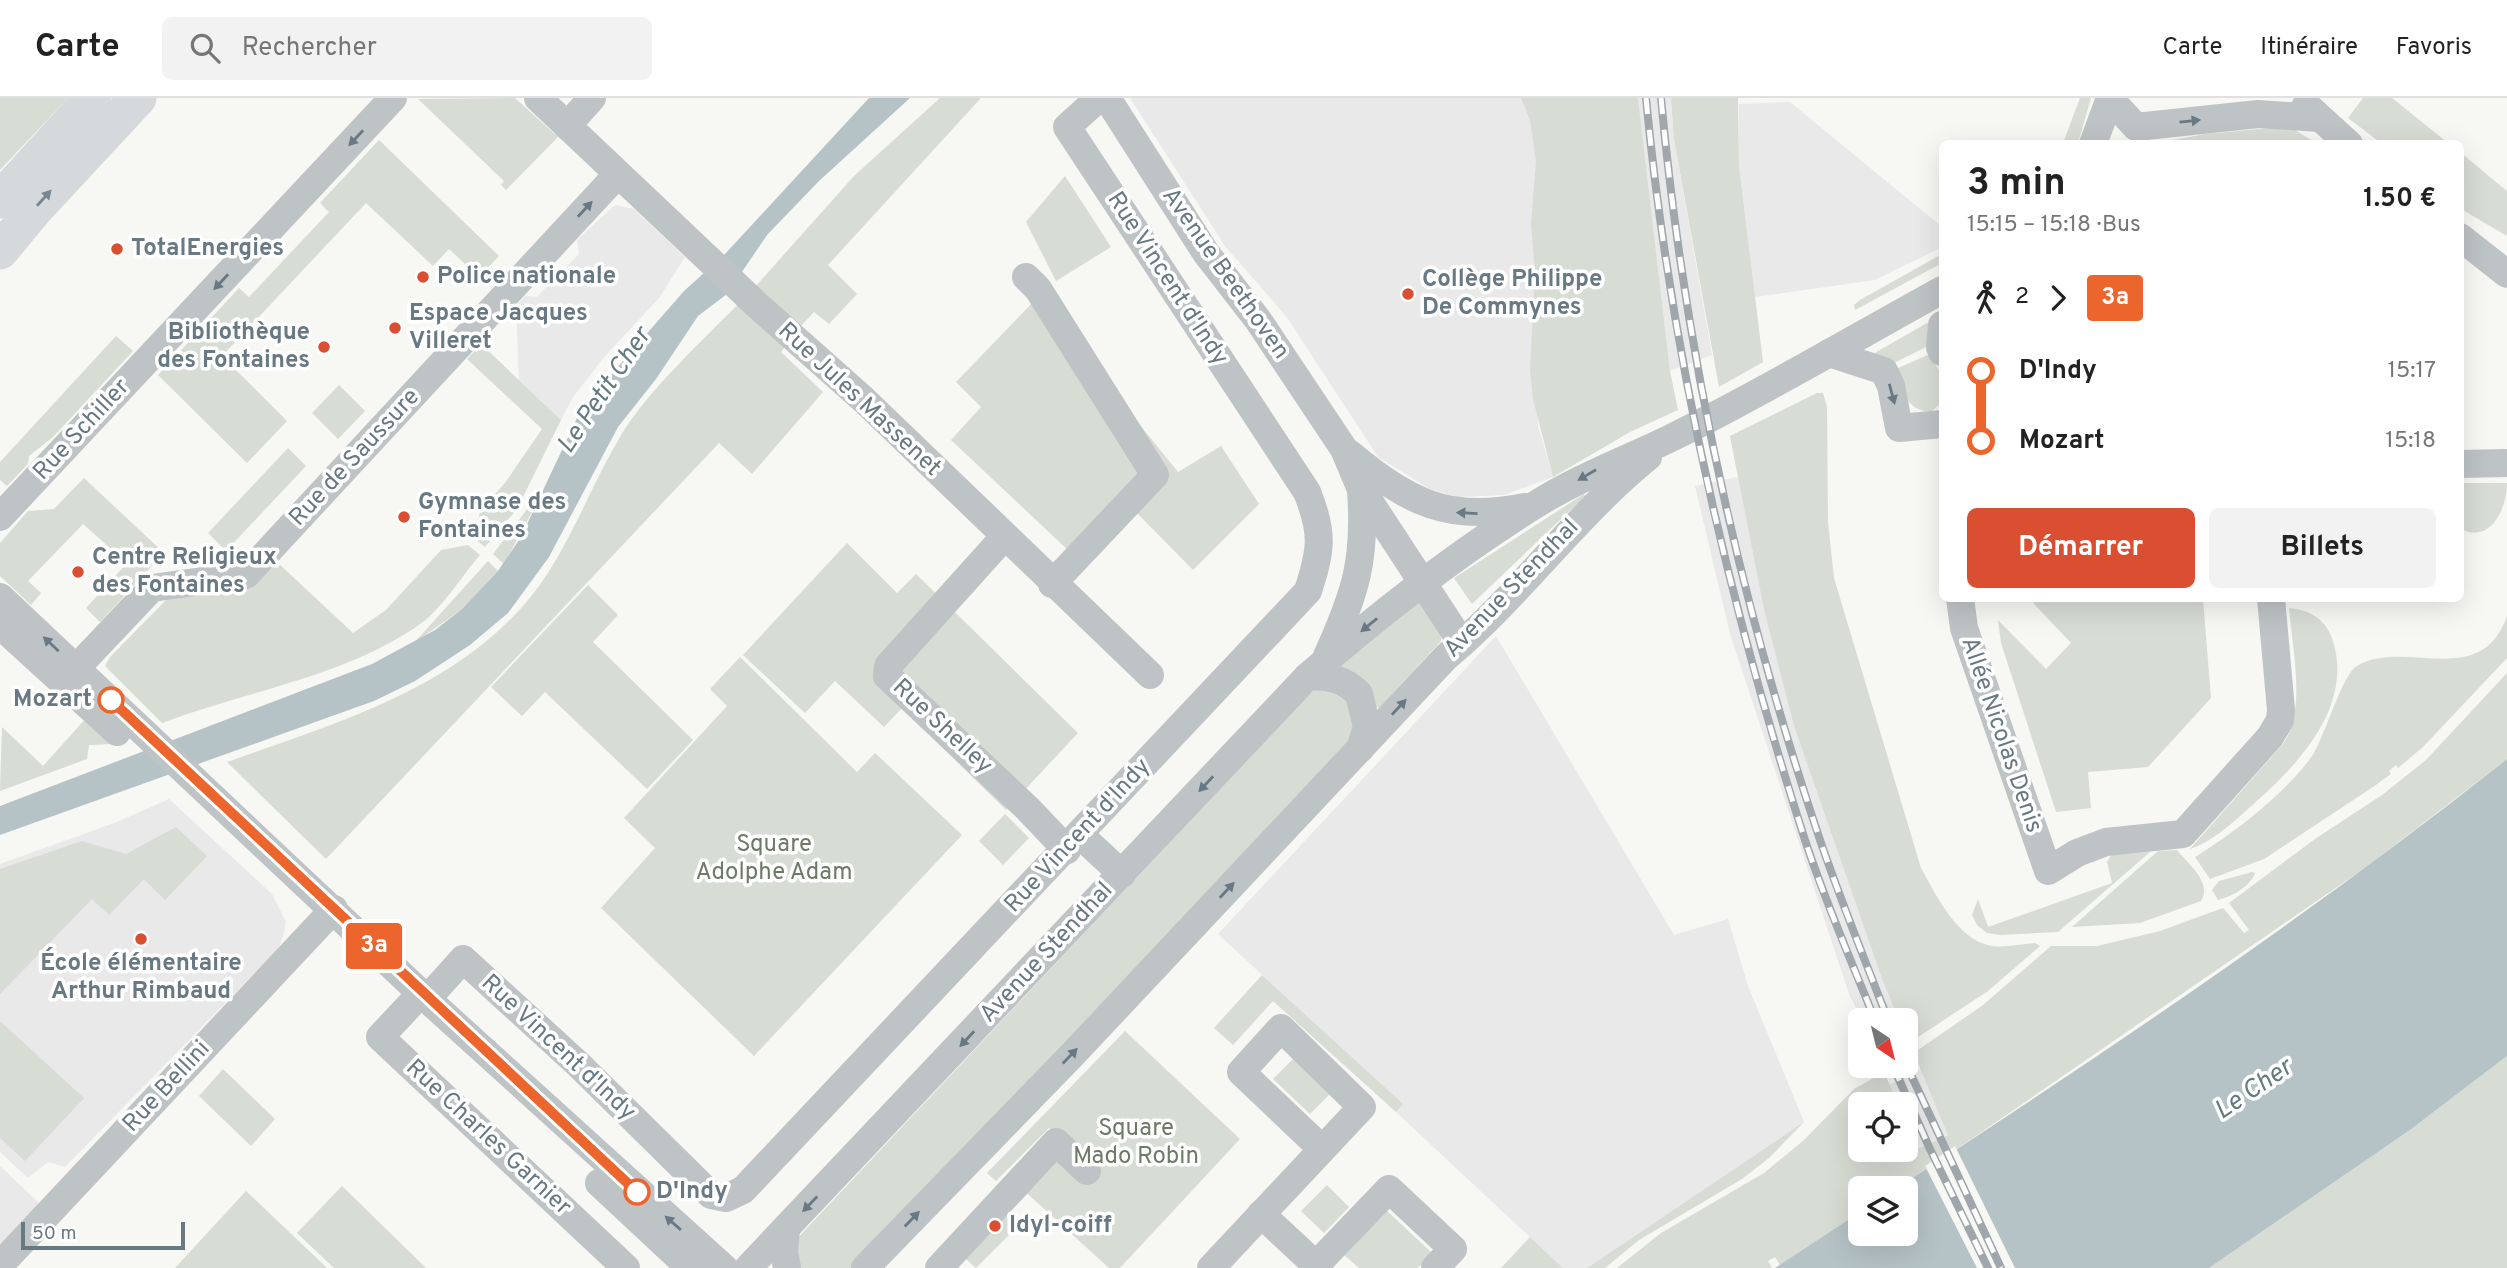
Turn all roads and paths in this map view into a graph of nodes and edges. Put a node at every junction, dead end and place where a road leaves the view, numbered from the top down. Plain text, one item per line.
1 (93, 98) edge
2 (138, 98) edge
3 (393, 98) edge
4 (538, 98) edge
5 (592, 98) edge
6 (1099, 98) edge
7 (1107, 98) edge
8 (2111, 98) edge
9 (2141, 98) edge
10 (2299, 98) edge
11 (2319, 118) junction
12 (567, 126) junction
13 (2132, 135) edge
14 (2095, 140) edge
15 (2344, 140) edge
16 (617, 175) junction
17 (0, 200) edge
18 (2464, 240) edge
19 (0, 251) edge
20 (2507, 274) edge
21 (1026, 277) dead end
22 (1939, 292) edge
23 (1829, 353) junction
24 (1939, 424) edge
25 (1672, 438) junction
26 (2507, 463) edge
27 (2464, 464) edge
28 (1365, 479) junction
29 (1535, 505) junction
30 (0, 517) edge
31 (1004, 537) junction
32 (1429, 578) junction
33 (1052, 584) junction
34 (0, 597) edge
35 (1961, 602) edge
36 (2271, 602) edge
37 (0, 625) edge
38 (1470, 637) junction
39 (1316, 668) junction
40 (1150, 675) dead end
41 (70, 676) junction
42 (1360, 749) junction
43 (1073, 842) junction
44 (1122, 874) junction
45 (327, 916) junction
46 (419, 1002) junction
47 (1322, 1149) dead end
48 (1087, 1171) dead end
49 (1261, 1214) junction
50 (786, 1229) junction
51 (0, 1265) edge
52 (1317, 1267) edge
53 (626, 1268) edge
54 (690, 1268) edge
55 (724, 1268) edge
56 (748, 1268) edge
57 (788, 1268) edge
58 (864, 1268) edge
59 (939, 1268) edge
60 (1211, 1268) edge
61 (1435, 1268) edge

1 - 17 main road
19 -> 2 main road
3 -> 30 street, Rue Schiller
4 - 12 street
5 - 12 street
6 - 43 street, Rue Vincent d'Indy
7 - 28 street, Avenue Beethoven
8 - 13 street
8 - 14 street
9 - 13 street
10 - 11 street
13 -> 11 street
11 - 15 street
12 - 16 street, Rue Jules Massenet
16 - 31 street, Rue Jules Massenet
41 -> 16 street, Rue de Saussure
18 - 20 street
21 - 33 street
22 - 23 street, Avenue Stendhal
23 -> 24 street
23 - 25 street, Avenue Stendhal
25 -> 29 street, Avenue Stendhal
25 - 38 street, Avenue Stendhal
26 - 27 street
29 -> 28 street
28 - 32 street, Avenue Beethoven
28 - 39 street, Avenue Beethoven
29 - 32 street, Avenue Stendhal
31 - 33 street, Rue Jules Massenet
31 - 43 street, Rue Shelley
32 - 38 street, Avenue Beethoven
32 -> 39 street, Avenue Stendhal
33 - 40 street, Rue Jules Massenet
41 -> 34 street
35 - 36 street, Allée Nicolas Denis
37 - 41 street
42 -> 38 street, Avenue Stendhal
39 - 42 street
39 -> 44 street, Avenue Stendhal
41 - 45 street
58 -> 42 street, Avenue Stendhal
43 - 44 street
43 - 46 street, Rue Vincent d'Indy
44 -> 50 street, Avenue Stendhal
45 - 46 street
45 - 51 street, Rue Bellini
46 - 53 street, Rue Charles Garnier
46 - 54 street
55 -> 46 street
47 - 49 street
48 - 59 street
49 - 52 street
49 - 60 street
50 - 56 street, Avenue Stendhal
50 - 57 street
52 - 61 street

